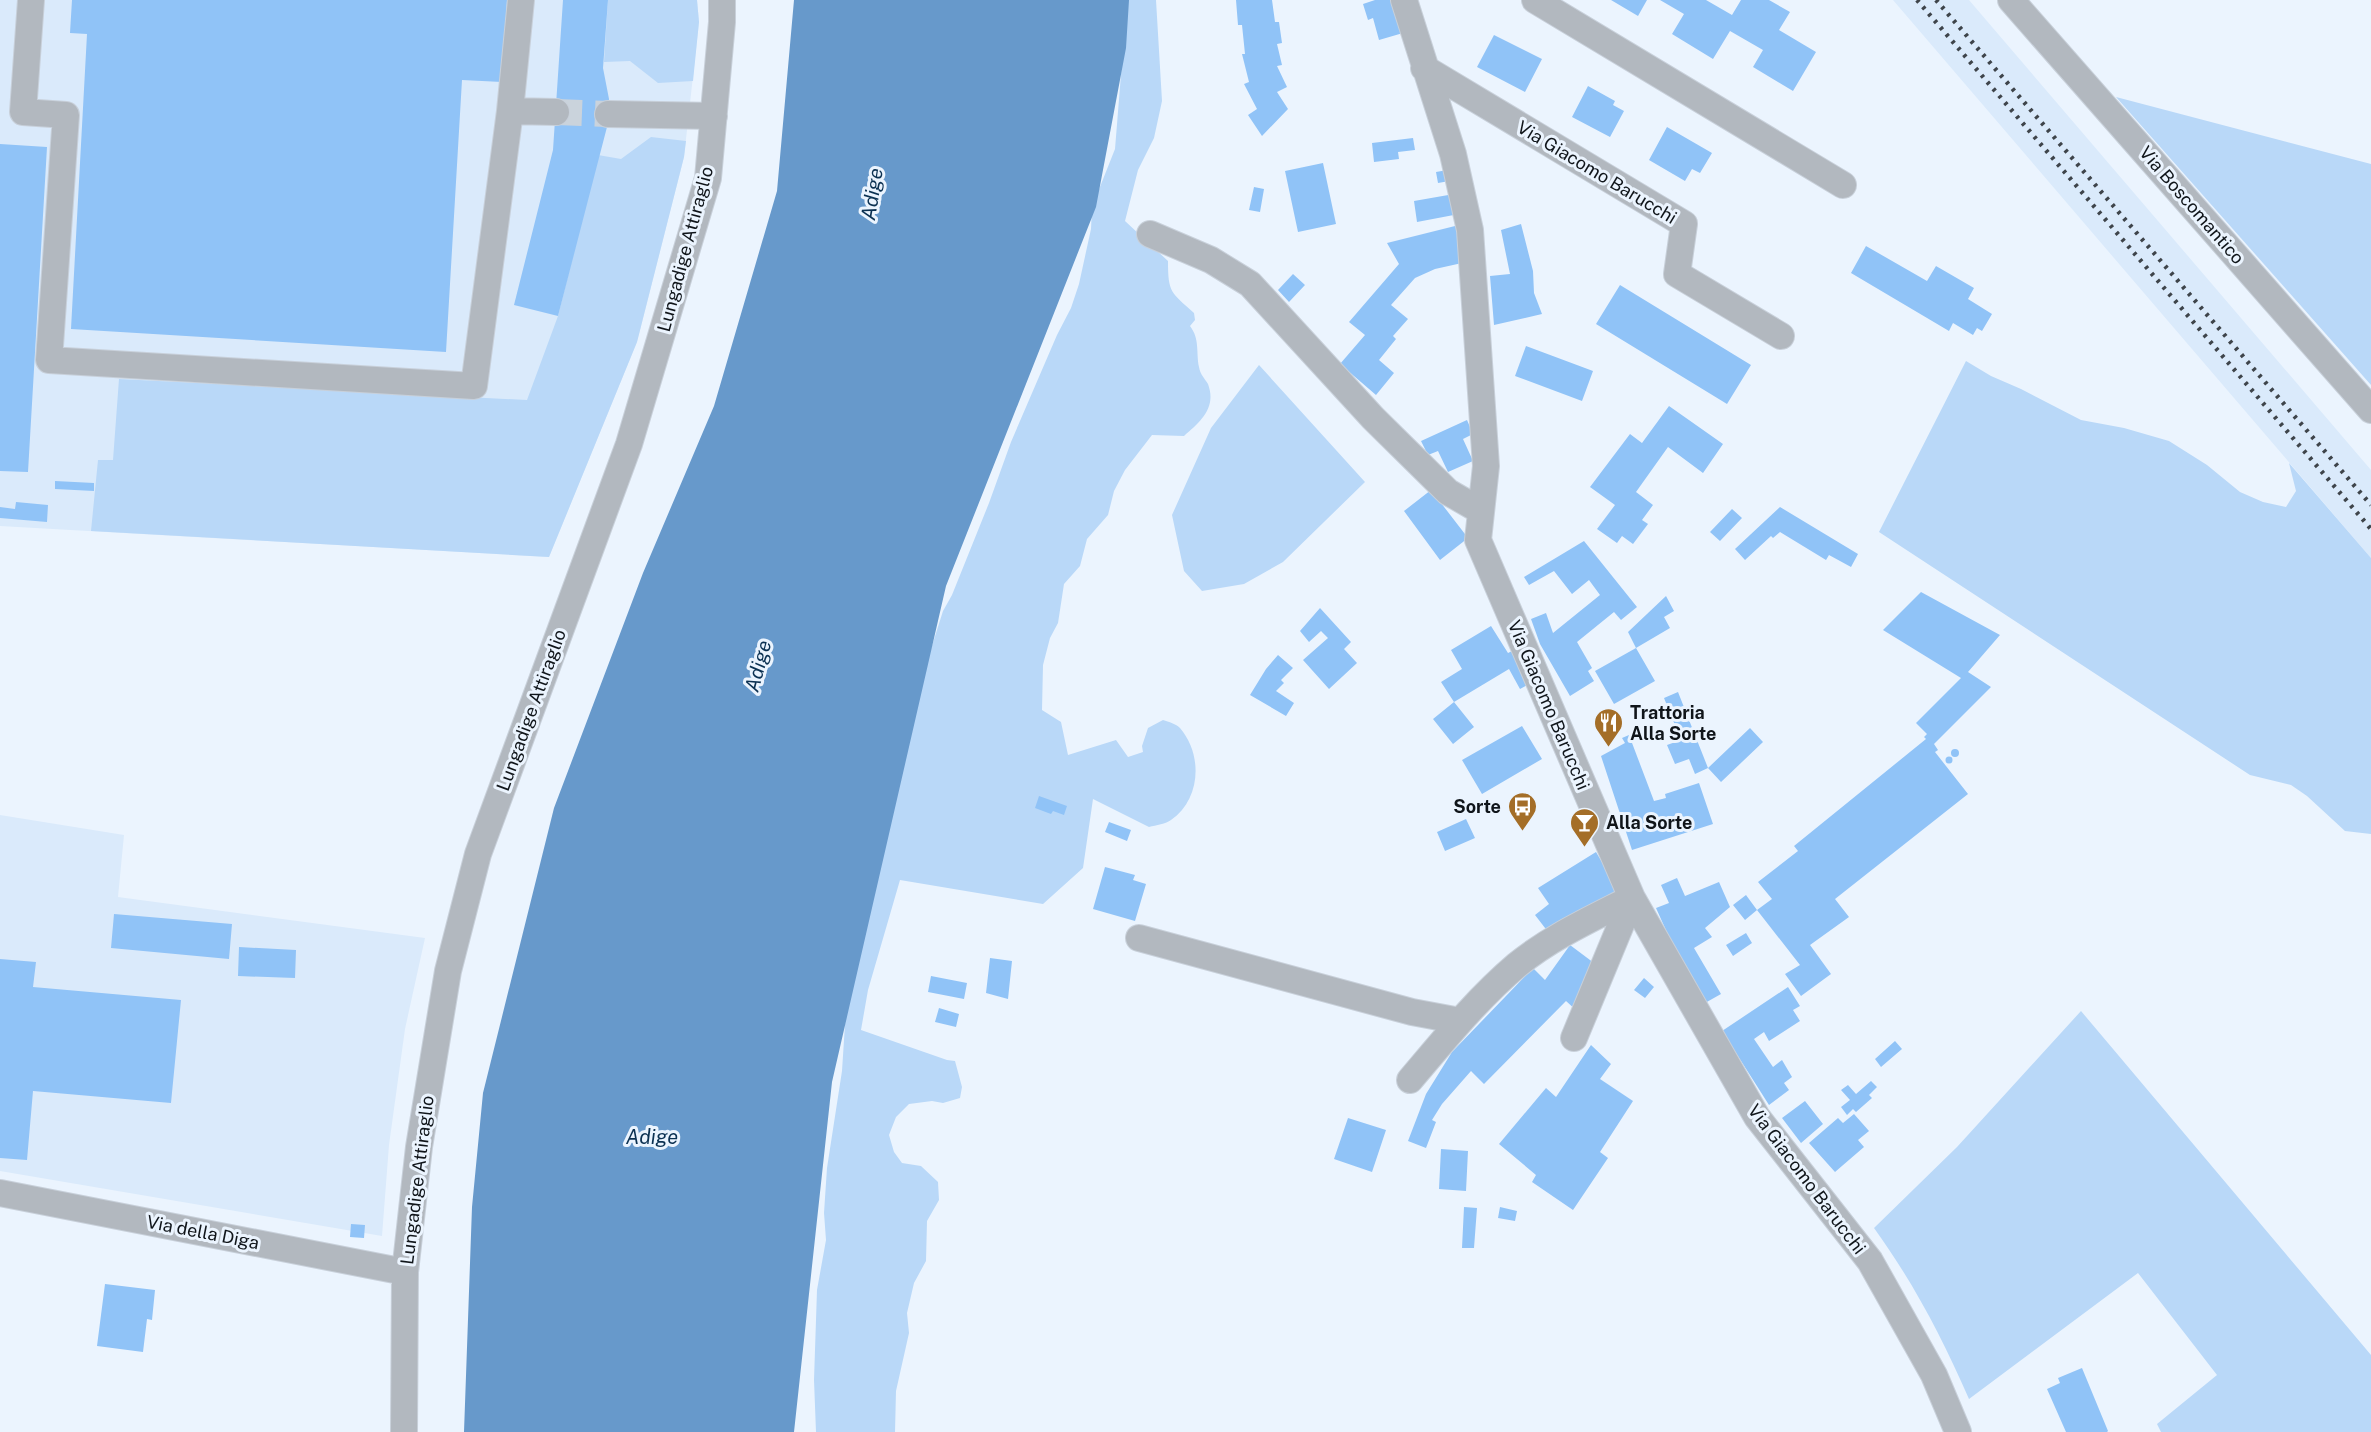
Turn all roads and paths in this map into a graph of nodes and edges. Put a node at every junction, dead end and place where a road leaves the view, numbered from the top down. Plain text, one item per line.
1 (31, 0) edge
2 (521, 0) edge
3 (722, 0) edge
4 (1404, 0) edge
5 (1535, 0) edge
6 (2011, 0) edge
7 (1424, 68) junction
8 (510, 111) junction
9 (556, 112) tunnel mouth
10 (608, 114) tunnel mouth
11 (714, 116) junction
12 (1843, 185) dead end
13 (1150, 234) dead end
14 (1781, 336) dead end
15 (2371, 410) edge
16 (1481, 511) junction
17 (1632, 898) junction
18 (1139, 938) dead end
19 (1460, 1022) junction
20 (1574, 1038) dead end
21 (1410, 1080) dead end
22 (0, 1193) edge
23 (405, 1272) junction
24 (404, 1432) edge
25 (1958, 1432) edge

1 - 8 street
2 - 8 street
3 - 11 street, Lungadige Attiraglio
4 - 7 street, Via Giacomo Barucchi
5 - 12 street
6 - 15 street, Via Boscomantico
7 - 14 street, Via Giacomo Barucchi
7 - 16 street, Via Giacomo Barucchi
8 - 9 street
10 - 11 street
11 - 23 street, Lungadige Attiraglio
13 - 16 street
16 - 17 street, Via Giacomo Barucchi
17 - 19 street
17 - 20 street
17 - 25 street, Via Giacomo Barucchi
18 - 19 street
19 - 21 street
22 - 23 street, Via della Diga
23 - 24 street, Lungadige Attiraglio

